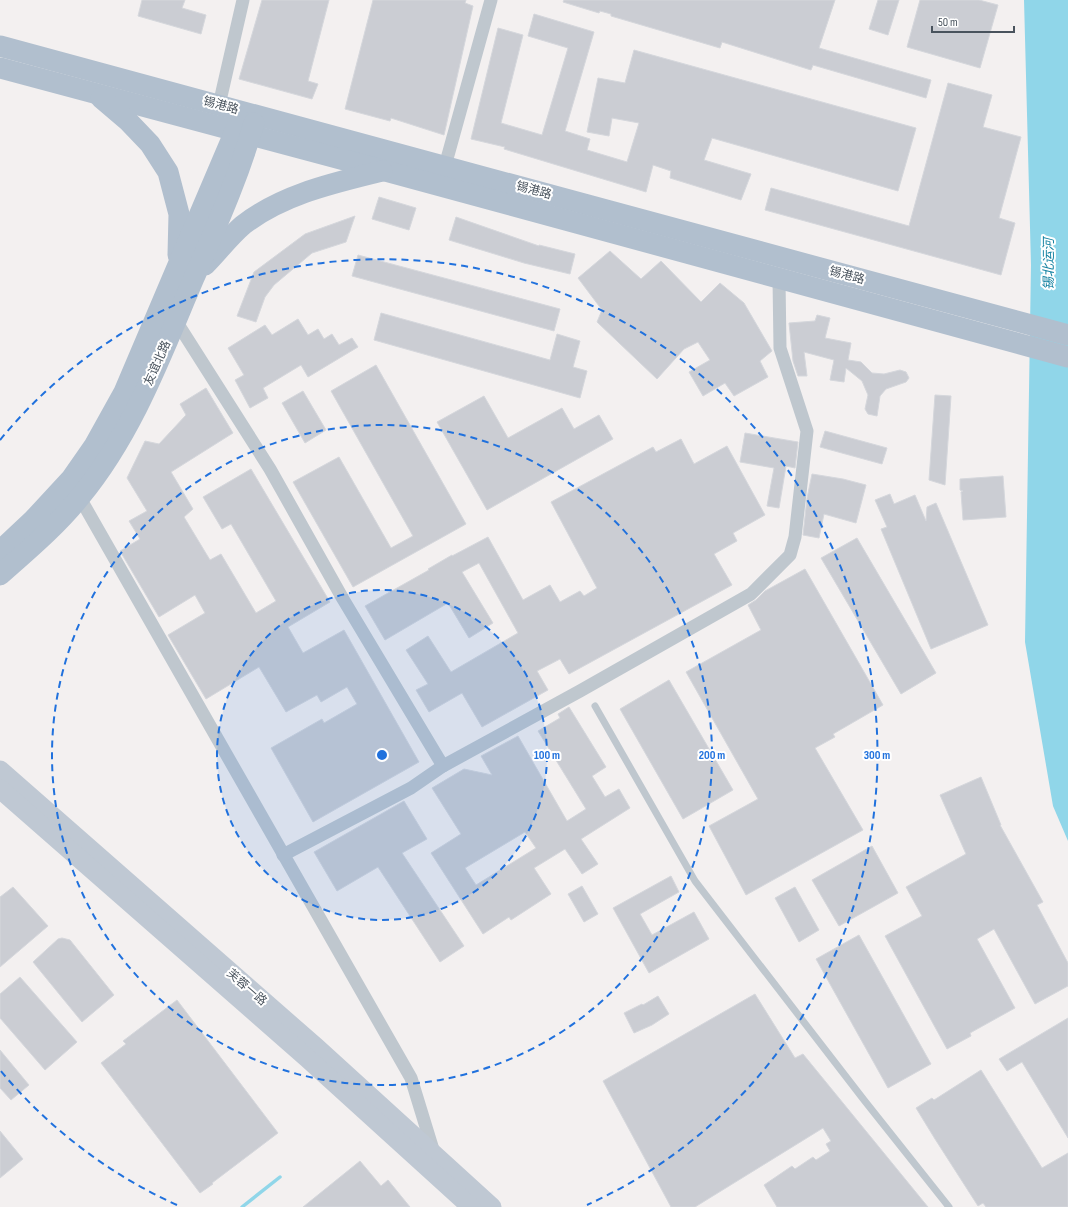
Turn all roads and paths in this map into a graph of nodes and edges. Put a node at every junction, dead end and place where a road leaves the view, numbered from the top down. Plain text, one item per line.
1 (243, 0) edge
2 (491, 0) edge
3 (0, 46) edge
4 (0, 68) edge
5 (96, 94) junction
6 (219, 105) junction
7 (249, 112) junction
8 (243, 133) junction
9 (445, 166) junction
10 (382, 170) junction
11 (186, 272) junction
12 (779, 279) junction
13 (176, 321) junction
14 (1068, 335) edge
15 (1068, 357) edge
16 (80, 498) junction
17 (0, 551) edge
18 (0, 575) edge
19 (595, 706) dead end
20 (443, 766) junction
21 (0, 770) edge
22 (0, 789) edge
23 (283, 855) junction
24 (442, 1181) junction
25 (471, 1207) edge
26 (492, 1207) edge
27 (949, 1207) edge

1 - 6 street
2 - 9 street
3 - 6 main road, 锡港路
4 - 5 main road, 锡港路
5 - 8 main road, 锡港路
5 - 11 main road
6 - 7 main road, 锡港路
7 - 8 main road, 友谊北路
7 - 9 main road, 锡港路
8 - 10 main road, 锡港路
8 - 11 main road, 友谊北路
9 - 14 main road, 锡港路
10 - 11 main road
10 - 12 main road, 锡港路
11 - 13 main road, 友谊北路
11 - 17 main road, 友谊北路
12 - 15 main road, 锡港路
12 - 20 street
13 - 16 main road, 友谊北路
13 - 20 street
16 - 18 main road, 友谊北路
16 - 23 street
19 - 27 lane
20 - 23 street
21 - 26 street, 芙蓉一路
22 - 24 street, 芙蓉一路
23 - 24 street
24 - 25 street, 芙蓉一路

